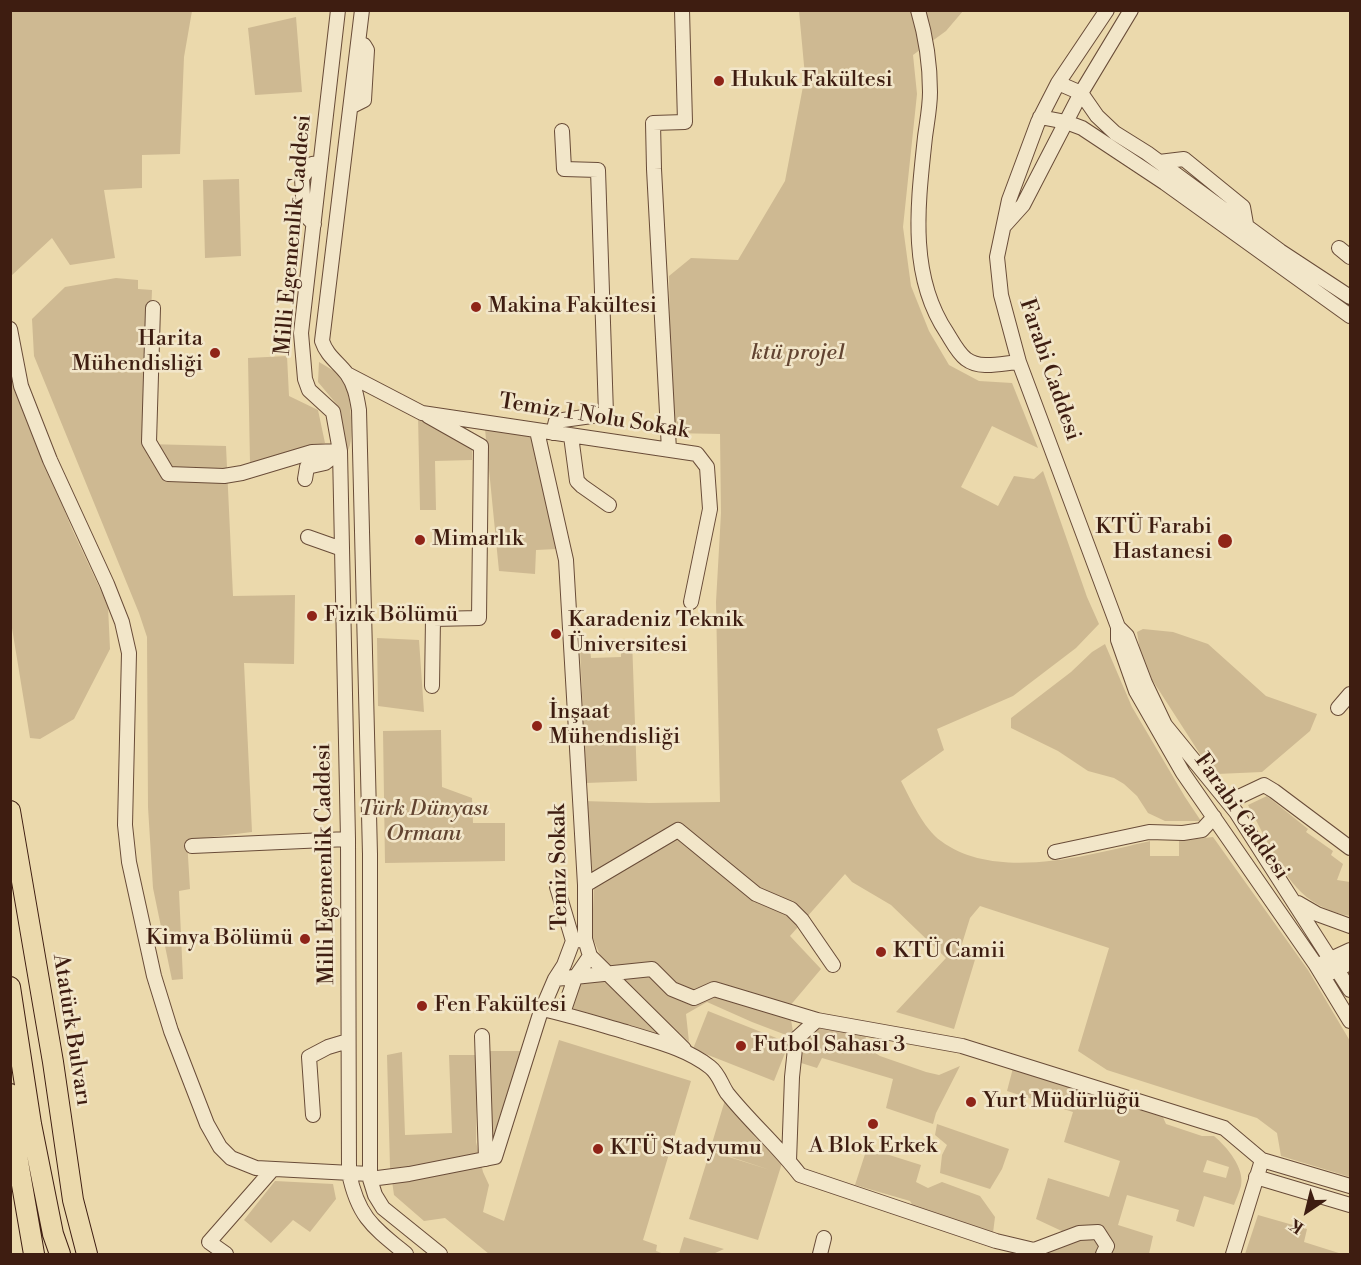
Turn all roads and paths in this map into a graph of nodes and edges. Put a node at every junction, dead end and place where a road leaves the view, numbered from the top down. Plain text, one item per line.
1 (338, 10) edge
2 (362, 10) edge
3 (682, 10) edge
4 (918, 10) edge
5 (1107, 10) edge
6 (1131, 10) edge
7 (1058, 83) junction
8 (1081, 93) junction
9 (1040, 117) junction
10 (1066, 122) junction
11 (562, 131) dead end
12 (1005, 225) junction
13 (1339, 248) dead end
14 (1350, 257) edge
15 (1350, 297) edge
16 (153, 308) dead end
17 (1350, 316) edge
18 (11, 334) edge
19 (326, 352) junction
20 (302, 357) junction
21 (1019, 362) junction
22 (347, 374) junction
23 (374, 388) junction
24 (359, 410) junction
25 (422, 413) junction
26 (537, 431) junction
27 (553, 433) junction
28 (571, 436) junction
29 (669, 450) junction
30 (340, 451) junction
31 (361, 472) junction
32 (305, 479) dead end
33 (609, 505) dead end
34 (308, 537) dead end
35 (342, 549) junction
36 (691, 602) dead end
37 (1118, 627) junction
38 (432, 686) dead end
39 (1350, 694) edge
40 (1338, 708) dead end
41 (1203, 801) junction
42 (1228, 801) junction
43 (10, 811) edge
44 (1217, 820) junction
45 (348, 839) junction
46 (192, 846) dead end
47 (1350, 848) edge
48 (1055, 852) dead end
49 (585, 885) junction
50 (557, 887) dead end
51 (1293, 899) junction
52 (1350, 926) edge
53 (579, 940) junction
54 (1350, 950) edge
55 (591, 956) junction
56 (1340, 963) edge
57 (833, 965) dead end
58 (1320, 971) junction
59 (607, 973) junction
60 (575, 978) junction
61 (555, 979) junction
62 (10, 987) edge
63 (1350, 990) edge
64 (542, 1009) junction
65 (563, 1013) junction
66 (817, 1020) junction
67 (1350, 1021) edge
68 (482, 1036) dead end
69 (348, 1041) junction
70 (690, 1054) junction
71 (10, 1094) edge
72 (314, 1114) dead end
73 (486, 1159) junction
74 (1262, 1160) junction
75 (789, 1161) junction
76 (273, 1169) junction
77 (349, 1173) junction
78 (370, 1177) junction
79 (1256, 1177) junction
80 (1350, 1186) edge
81 (1350, 1205) edge
82 (824, 1238) dead end
83 (34, 1254) edge
84 (60, 1254) edge
85 (87, 1254) edge
86 (226, 1254) edge
87 (406, 1254) edge
88 (440, 1254) edge
89 (820, 1254) edge
90 (1103, 1254) edge
91 (1233, 1254) edge

1 - 20 street, Milli Egemenlik Caddesi
2 - 19 street, Milli Egemenlik Caddesi
3 - 29 street
4 - 21 street
5 - 7 street, Farabi Caddesi
6 - 8 street, Farabi Caddesi
7 - 8 street
7 - 9 street, Farabi Caddesi
8 - 10 street, Farabi Caddesi
8 - 15 street
9 - 10 street
9 - 12 street, Farabi Caddesi
10 - 12 street, Farabi Caddesi
10 - 17 street
11 - 27 street
12 - 21 street, Farabi Caddesi
13 - 14 street
16 - 30 street
18 - 76 street
19 - 20 street
19 - 22 street, Milli Egemenlik Caddesi
20 - 30 street, Milli Egemenlik Caddesi
21 - 37 street, Farabi Caddesi
22 - 23 street, Temiz 1 Nolu Sokak
22 - 24 street, Milli Egemenlik Caddesi
23 - 24 street
23 - 25 street, Temiz 1 Nolu Sokak
24 - 31 street, Milli Egemenlik Caddesi
25 - 26 street, Temiz 1 Nolu Sokak
25 - 38 street
26 - 27 street, Temiz 1 Nolu Sokak
26 - 49 street, Temiz Sokak
27 - 28 street, Temiz 1 Nolu Sokak
28 - 29 street, Temiz 1 Nolu Sokak
28 - 33 street
29 - 36 street, Temiz 1 Nolu Sokak
30 - 31 street
30 - 32 street
30 - 35 street, Milli Egemenlik Caddesi
31 - 78 street, Milli Egemenlik Caddesi
34 - 35 street
35 - 45 street, Milli Egemenlik Caddesi
37 - 41 street, Farabi Caddesi
37 - 42 street, Farabi Caddesi
39 - 40 street
41 - 42 street
41 - 44 street, Farabi Caddesi
42 - 44 street
42 - 47 street
42 - 51 street, Farabi Caddesi
43 - 85 highway, Atatürk Bulvarı
44 - 48 street
44 - 58 street, Farabi Caddesi
45 - 46 street
45 - 69 street, Milli Egemenlik Caddesi
49 - 53 street, Temiz Sokak
49 - 57 street
50 - 53 street
51 - 52 street
51 - 56 street, Farabi Caddesi
53 - 55 street
53 - 61 street, Temiz Sokak
54 - 56 street
55 - 59 street
55 - 60 street
56 - 58 street
56 - 63 street, Farabi Caddesi
58 - 67 street, Farabi Caddesi
59 - 60 street
59 - 66 street
59 - 70 street
60 - 61 street
60 - 65 street
61 - 64 street, Temiz Sokak
62 - 84 highway
64 - 65 street
64 - 73 street, Temiz Sokak
65 - 70 street
66 - 74 street
66 - 75 street
68 - 73 street
69 - 72 street
69 - 77 street, Milli Egemenlik Caddesi
70 - 75 street
71 - 83 highway
73 - 78 street
74 - 79 street
74 - 80 street
75 - 90 street
76 - 77 street
76 - 86 street
77 - 78 street
77 - 87 street, Milli Egemenlik Caddesi
78 - 88 street, Milli Egemenlik Caddesi
79 - 81 street
79 - 91 street
82 - 89 street

